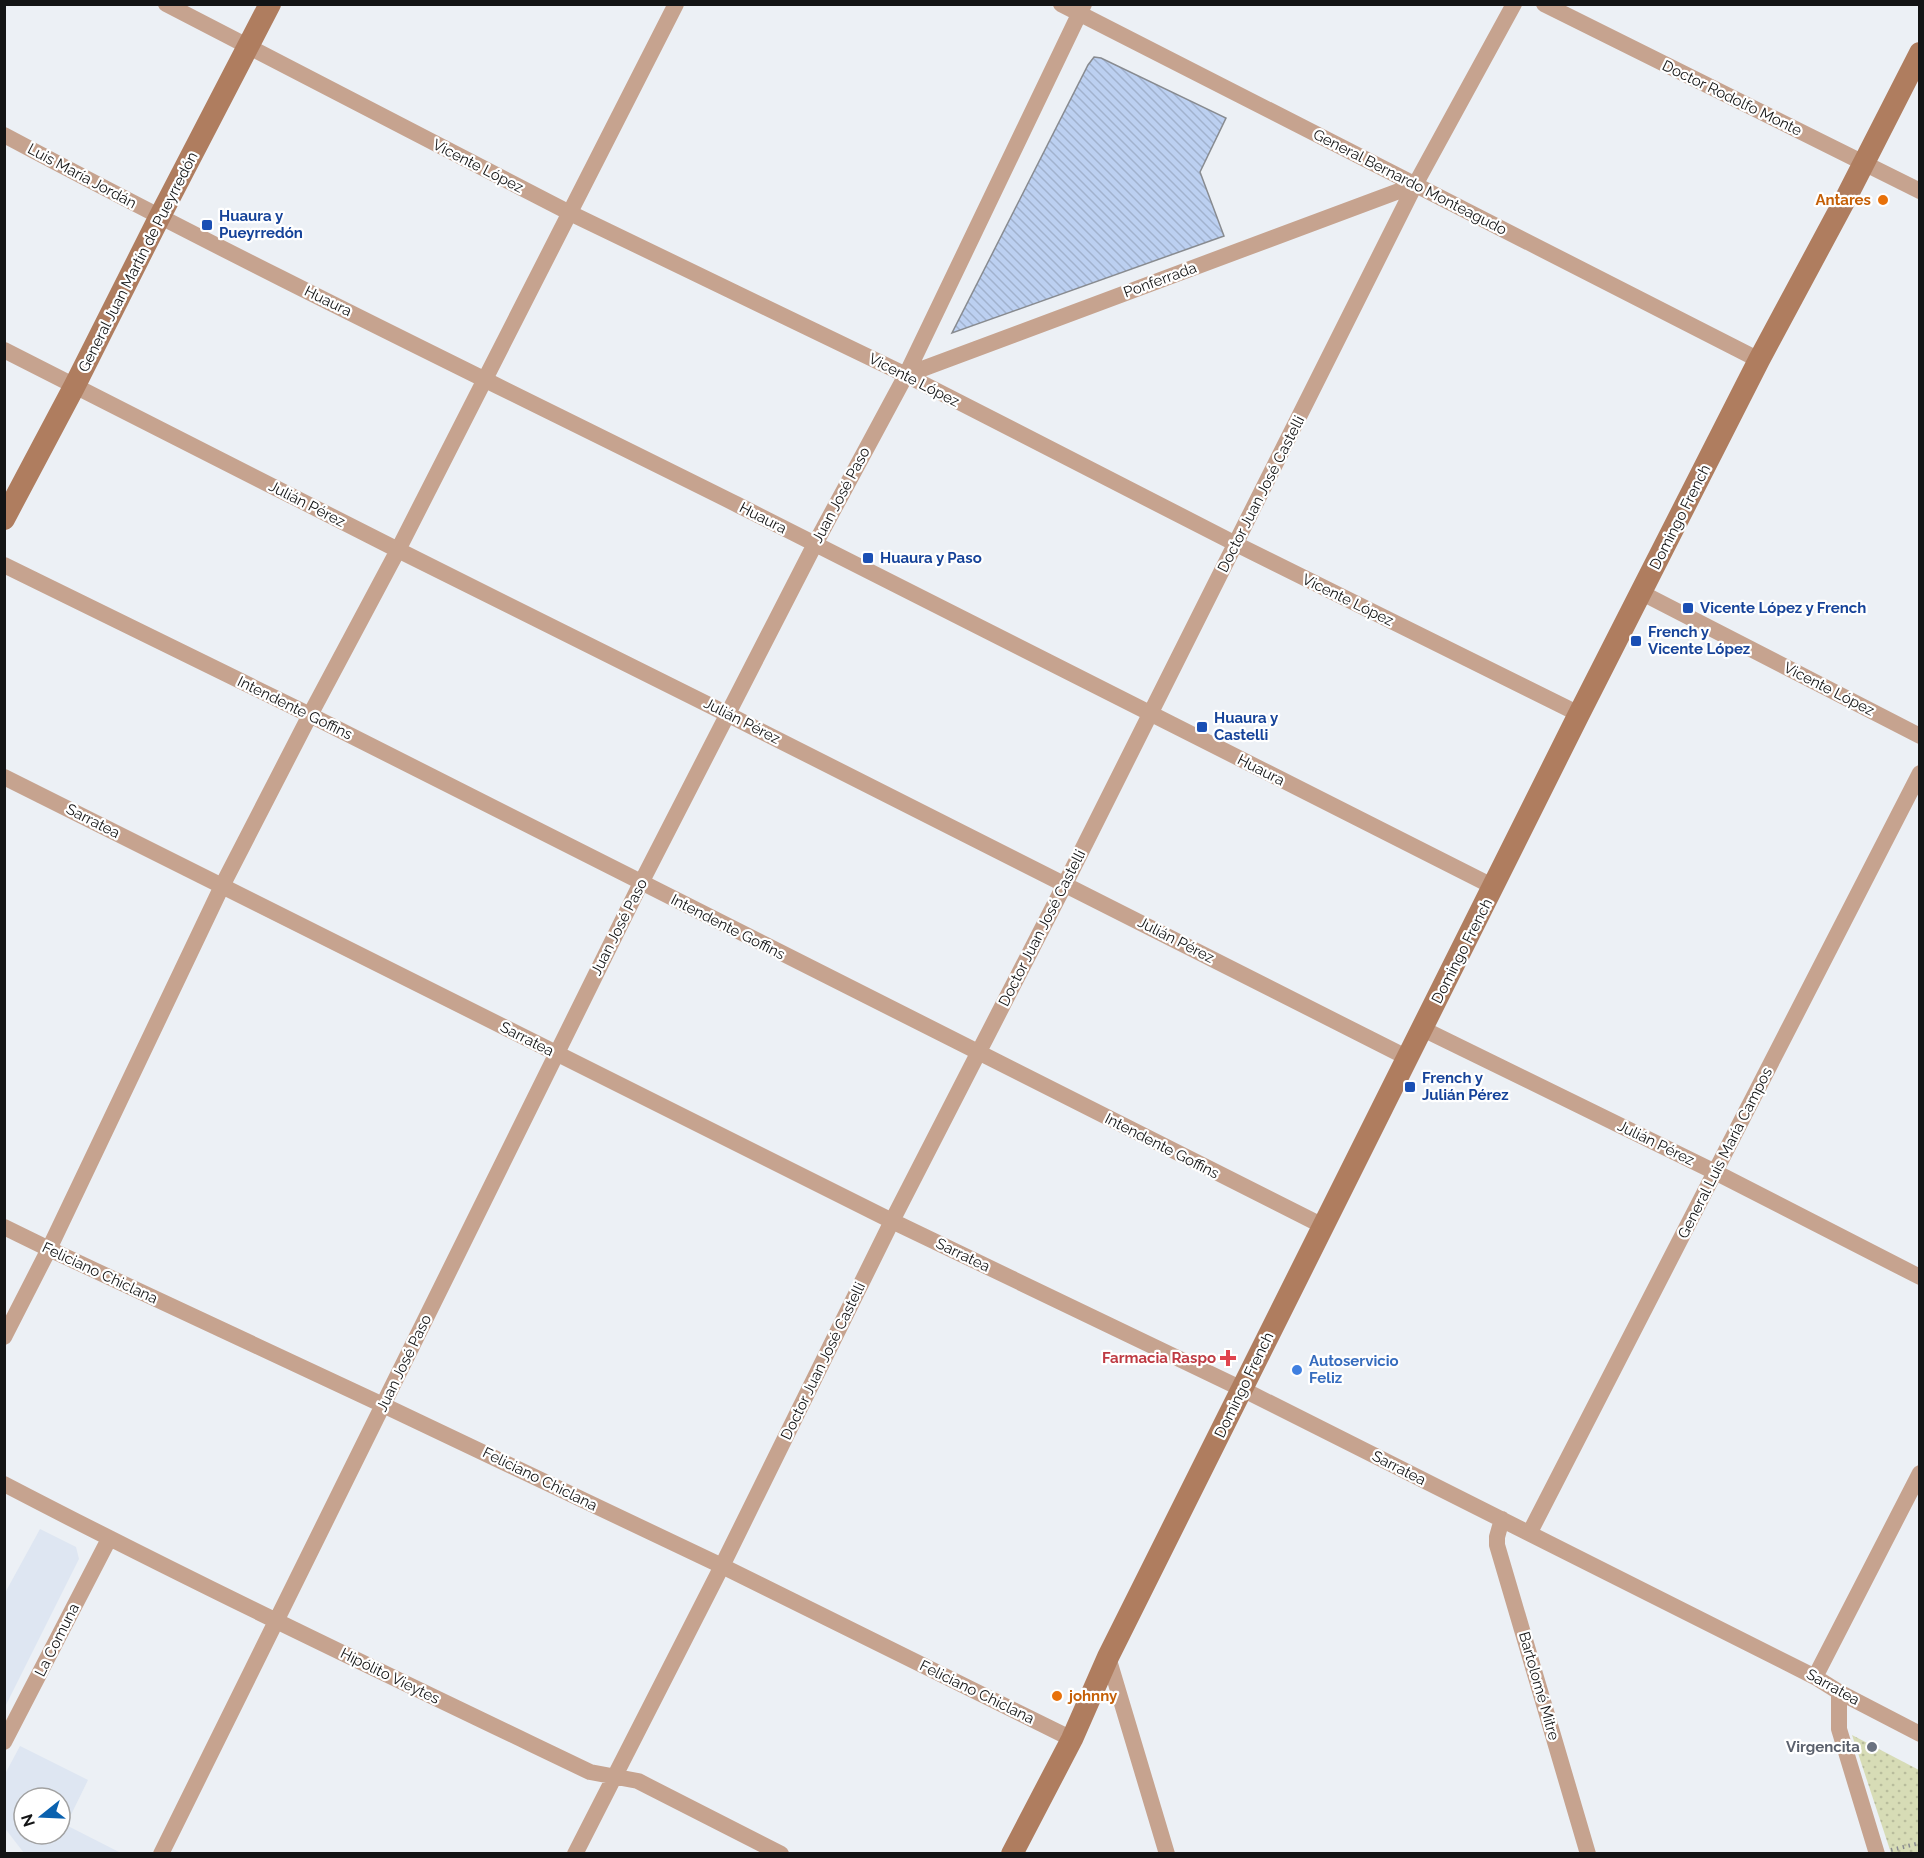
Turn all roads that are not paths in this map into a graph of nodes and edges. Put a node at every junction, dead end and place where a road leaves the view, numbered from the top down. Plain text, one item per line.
1 (166, 4) edge
2 (270, 4) edge
3 (676, 4) edge
4 (1061, 4) edge
5 (1514, 4) edge
6 (1544, 4) edge
7 (1081, 9) edge
8 (248, 47) junction
9 (1920, 53) edge
10 (4, 135) edge
11 (1863, 163) junction
12 (1415, 185) junction
13 (1920, 191) edge
14 (570, 213) junction
15 (159, 218) junction
16 (4, 350) edge
17 (1759, 360) junction
18 (906, 375) junction
19 (484, 378) junction
20 (74, 387) junction
21 (4, 519) edge
22 (815, 544) junction
23 (1236, 544) junction
24 (398, 550) junction
25 (4, 565) edge
26 (1642, 593) junction
27 (1579, 714) junction
28 (310, 715) junction
29 (729, 715) junction
30 (1150, 715) junction
31 (1920, 736) edge
32 (1920, 773) edge
33 (4, 777) edge
34 (641, 883) junction
35 (1065, 884) junction
36 (222, 886) junction
37 (1494, 887) junction
38 (1423, 1029) junction
39 (978, 1053) junction
40 (556, 1054) junction
41 (1408, 1058) junction
42 (1715, 1172) junction
43 (892, 1221) junction
44 (1323, 1226) junction
45 (4, 1227) edge
46 (49, 1249) junction
47 (1920, 1277) edge
48 (4, 1337) edge
49 (1242, 1389) junction
50 (383, 1405) junction
51 (1920, 1473) edge
52 (4, 1484) edge
53 (1502, 1519) junction
54 (1530, 1532) junction
55 (109, 1539) junction
56 (722, 1566) junction
57 (276, 1621) junction
58 (1108, 1657) junction
59 (1815, 1677) junction
60 (1839, 1692) junction
61 (1920, 1734) edge
62 (1072, 1739) junction
63 (4, 1742) edge
64 (613, 1776) junction
65 (1877, 1853) edge
66 (161, 1854) edge
67 (575, 1854) edge
68 (781, 1854) edge
69 (1012, 1854) edge
70 (1167, 1854) edge
71 (1588, 1854) edge

1 - 8 street, Vicente López
2 - 8 street, General Juan Martín de Pueyrredón
3 - 14 street
4 - 7 street, General Bernardo Monteagudo
5 - 12 street, Doctor Juan José Castelli
6 - 11 street, Doctor Rodolfo Monte
7 - 12 street, General Bernardo Monteagudo
7 - 18 street, Juan José Paso
8 - 14 street, Vicente López
8 - 15 street, General Juan Martín de Pueyrredón
9 - 11 street, Domingo French
10 - 15 street, Luis María Jordán
11 - 13 street, Doctor Rodolfo Monte
11 - 17 street, Domingo French
12 - 17 street, General Bernardo Monteagudo
12 - 18 street, Ponferrada
12 - 23 street, Doctor Juan José Castelli
14 - 18 street, Vicente López
14 - 19 street
15 - 19 street, Huaura
15 - 20 street, General Juan Martín de Pueyrredón
16 - 20 street, Julián Pérez
17 - 26 street, Domingo French
18 - 22 street, Juan José Paso
18 - 23 street, Vicente López
19 - 22 street, Huaura
19 - 24 street
20 - 21 street, General Juan Martín de Pueyrredón
20 - 24 street, Julián Pérez
22 - 29 street, Juan José Paso
22 - 30 street, Huaura
23 - 27 street, Vicente López
23 - 30 street, Doctor Juan José Castelli
24 - 28 street
24 - 29 street, Julián Pérez
25 - 28 street, Intendente Goffins
26 - 27 street, Domingo French
26 - 31 street, Vicente López
27 - 37 street, Domingo French
28 - 34 street, Intendente Goffins
28 - 36 street
29 - 34 street, Juan José Paso
29 - 35 street, Julián Pérez
30 - 35 street, Doctor Juan José Castelli
30 - 37 street, Huaura
32 - 42 street, General Luis María Campos
33 - 36 street, Sarratea
34 - 39 street, Intendente Goffins
34 - 40 street, Juan José Paso
35 - 39 street, Doctor Juan José Castelli
35 - 41 street, Julián Pérez
36 - 40 street, Sarratea
36 - 46 street
37 - 38 street, Domingo French
38 - 41 street, Domingo French
38 - 42 street, Julián Pérez
39 - 43 street, Doctor Juan José Castelli
39 - 44 street, Intendente Goffins
40 - 43 street, Sarratea
40 - 50 street, Juan José Paso
41 - 44 street, Domingo French
42 - 47 street, Julián Pérez
42 - 54 street, General Luis María Campos
43 - 49 street, Sarratea
43 - 56 street, Doctor Juan José Castelli
44 - 49 street, Domingo French
45 - 46 street, Feliciano Chiclana
46 - 48 street
46 - 50 street, Feliciano Chiclana
49 - 53 street, Sarratea
49 - 58 street, Domingo French
50 - 56 street, Feliciano Chiclana
50 - 57 street, Juan José Paso
51 - 59 street
52 - 55 street, Hipólito Vieytes
53 - 54 street, Sarratea
53 - 71 street, Bartolomé Mitre
54 - 59 street, Sarratea
55 - 57 street, Hipólito Vieytes
55 - 63 street, La Comuna
56 - 62 street, Feliciano Chiclana
56 - 64 street, Doctor Juan José Castelli
57 - 64 street, Hipólito Vieytes
57 - 66 street, Juan José Paso
58 - 62 street, Domingo French
58 - 70 street
59 - 60 street, Sarratea
60 - 61 street, Sarratea
60 - 65 street
62 - 69 street, Domingo French
64 - 67 street, Doctor Juan José Castelli
64 - 68 street, Hipólito Vieytes

